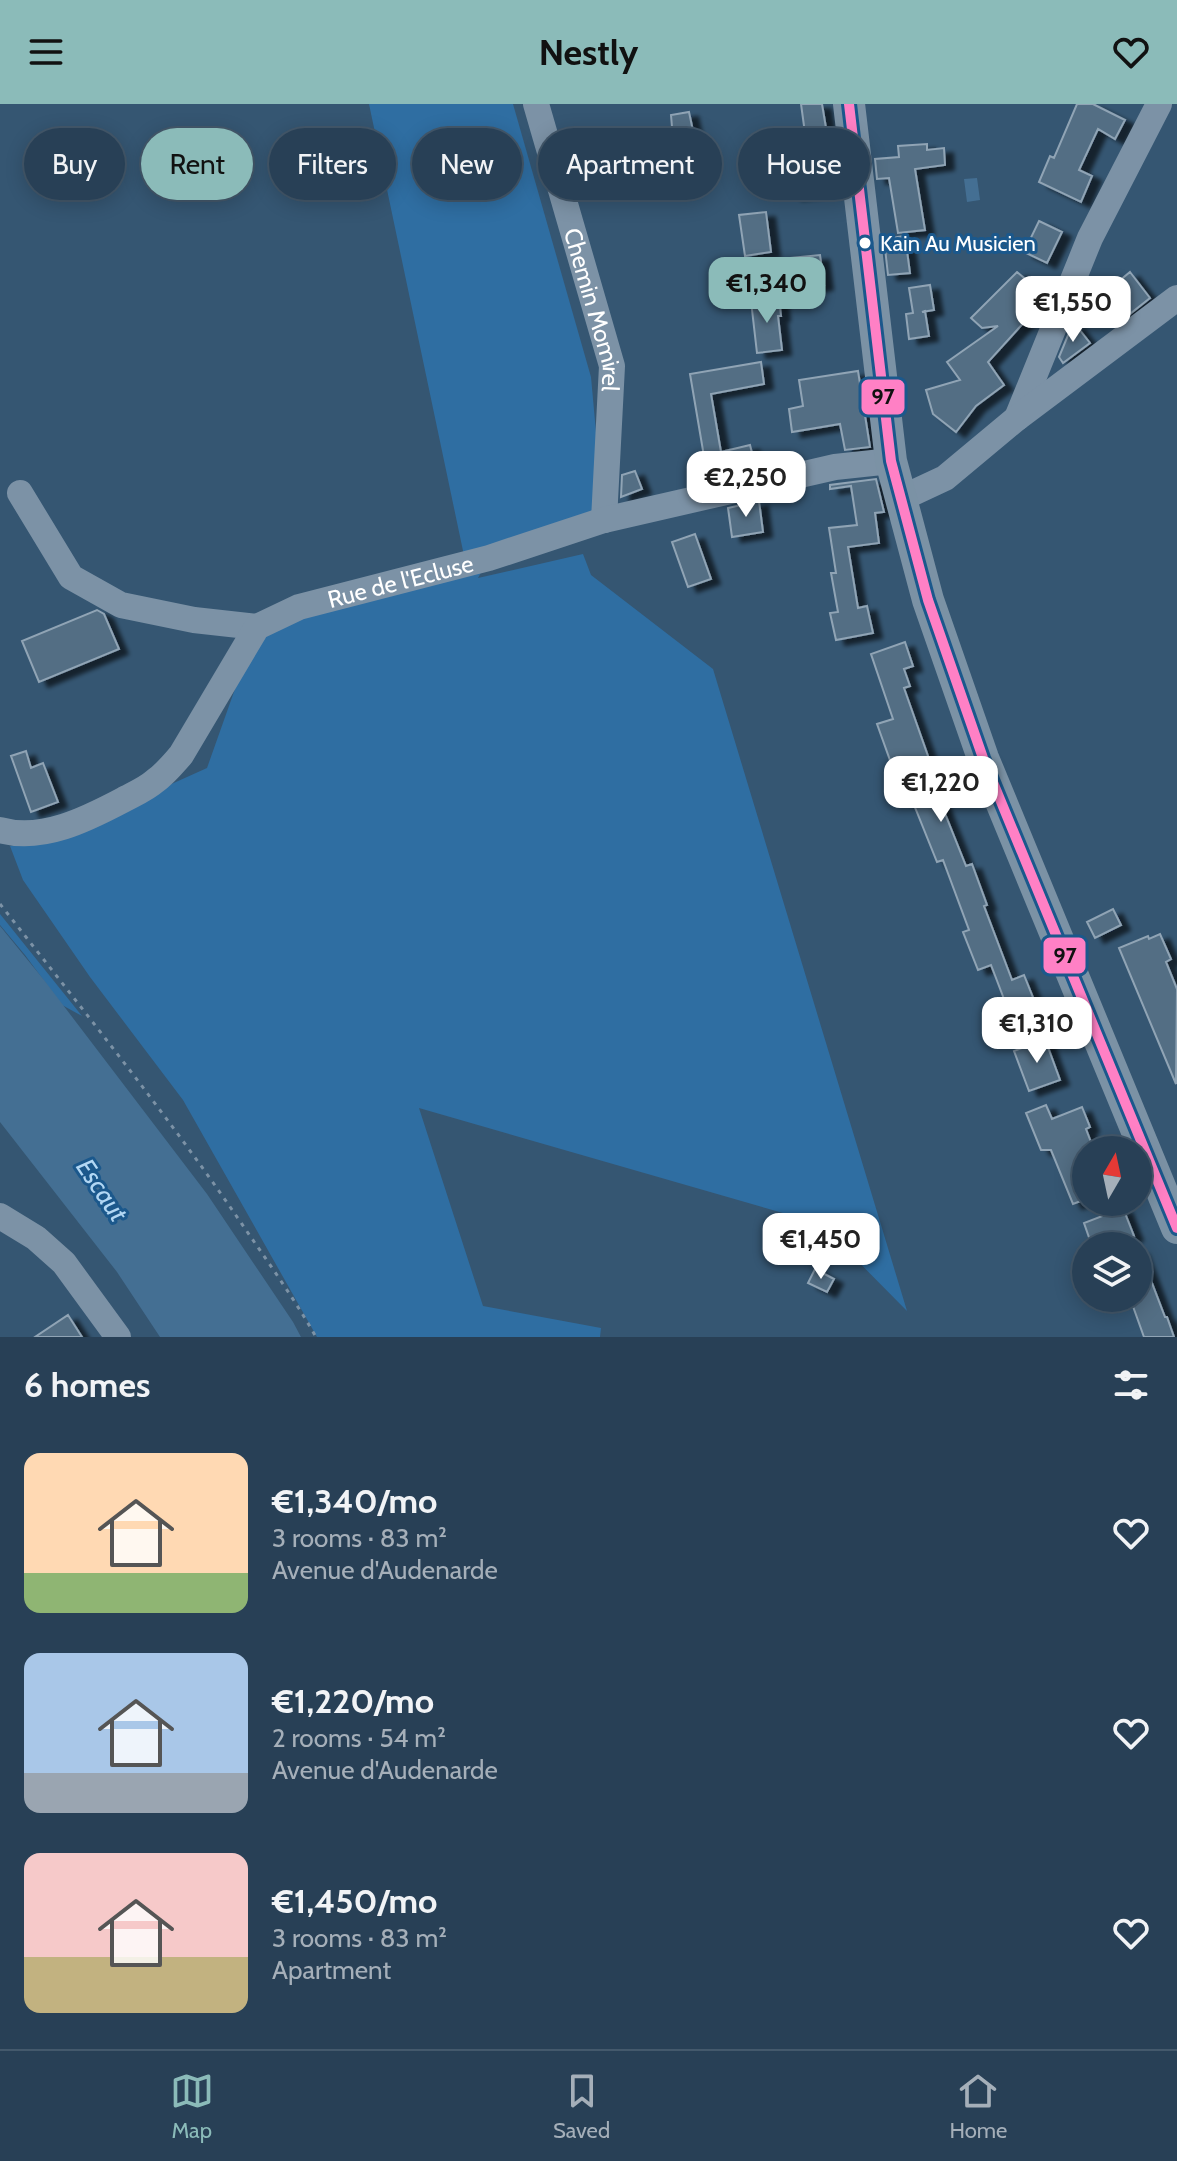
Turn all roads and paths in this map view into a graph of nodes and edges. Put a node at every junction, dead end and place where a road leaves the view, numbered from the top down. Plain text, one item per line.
1 (536, 104) edge
2 (849, 104) edge
3 (1159, 104) edge
4 (1177, 298) edge
5 (1017, 418) junction
6 (891, 461) junction
7 (20, 493) dead end
8 (900, 499) junction
9 (604, 520) junction
10 (257, 627) junction
11 (0, 831) edge
12 (0, 904) edge
13 (0, 1216) edge
14 (1177, 1228) edge
15 (115, 1332) edge
16 (316, 1337) edge

1 - 9 street, Chemin Momirel
2 - 6 main road
3 - 5 street
4 - 5 street
5 - 8 street
6 - 8 main road
6 - 9 street, Rue de l'Ecluse
7 - 10 street
8 - 14 main road
9 - 10 street, Rue de l'Ecluse
10 - 11 street
12 - 16 path
13 - 15 street

